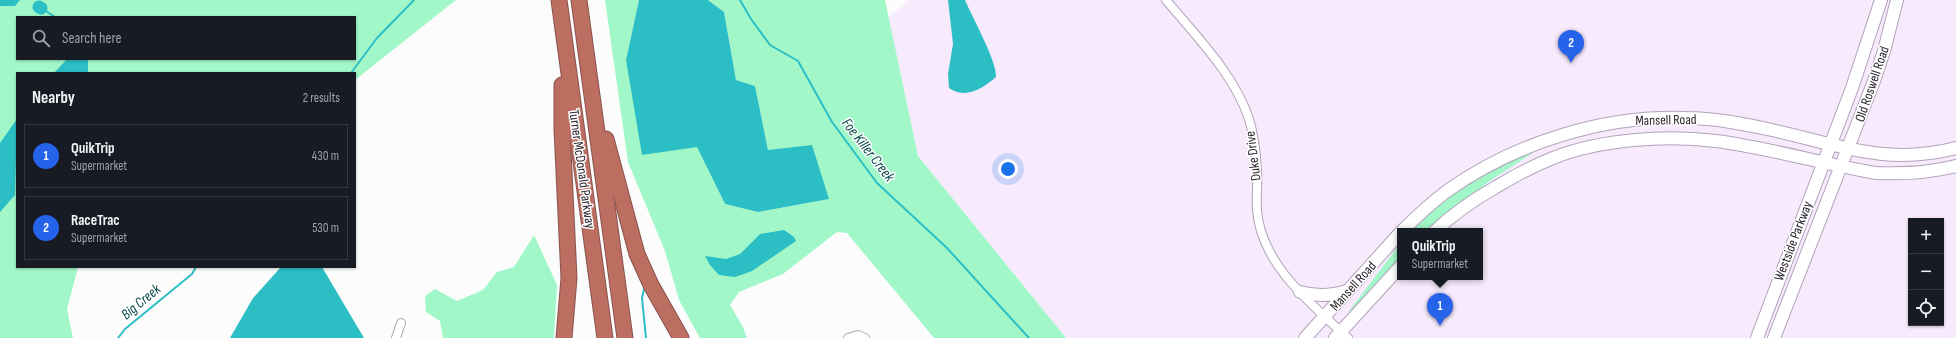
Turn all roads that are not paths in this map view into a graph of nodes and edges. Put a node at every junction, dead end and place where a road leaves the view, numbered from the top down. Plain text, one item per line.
1 (579, 0) edge
2 (1166, 0) edge
3 (1880, 0) edge
4 (1897, 0) edge
5 (559, 1) edge
6 (563, 30) junction
7 (590, 78) junction
8 (1831, 144) junction
9 (1848, 148) junction
10 (1956, 148) edge
11 (1823, 162) junction
12 (1841, 166) junction
13 (1956, 166) edge
14 (1405, 228) edge
15 (1439, 228) edge
16 (1397, 236) edge
17 (1397, 271) edge
18 (1348, 290) junction
19 (1300, 292) junction
20 (1325, 316) junction
21 (401, 323) dead end
22 (1341, 336) edge
23 (396, 338) edge
24 (564, 338) edge
25 (605, 338) edge
26 (625, 338) edge
27 (681, 338) edge
28 (848, 338) edge
29 (865, 338) edge
30 (1305, 338) edge
31 (1757, 338) edge
32 (1774, 338) edge

1 - 7 highway, Turner McDonald Parkway
2 - 19 street, Duke Drive
3 - 8 main road, Old Roswell Road
4 - 9 main road, Old Roswell Road
5 - 6 highway, Turner McDonald Parkway
6 - 24 highway
6 - 25 highway, Turner McDonald Parkway
7 - 26 highway, Turner McDonald Parkway
7 - 27 highway
8 - 9 main road, Mansell Road
8 - 11 main road, Westside Parkway
8 - 14 main road, Mansell Road
9 - 10 main road, Mansell Road
9 - 12 main road, Old Roswell Road
11 - 12 main road, Mansell Road
11 - 15 main road, Mansell Road
11 - 31 main road, Westside Parkway
12 - 13 main road, Mansell Road
12 - 32 main road, Westside Parkway
16 - 18 main road, Mansell Road
17 - 22 main road, Mansell Road
18 - 19 main road
18 - 20 main road, Mansell Road
19 - 20 street, Duke Drive
20 - 22 street, Duke Drive
20 - 30 main road, Mansell Road
21 - 23 street
28 - 29 street

